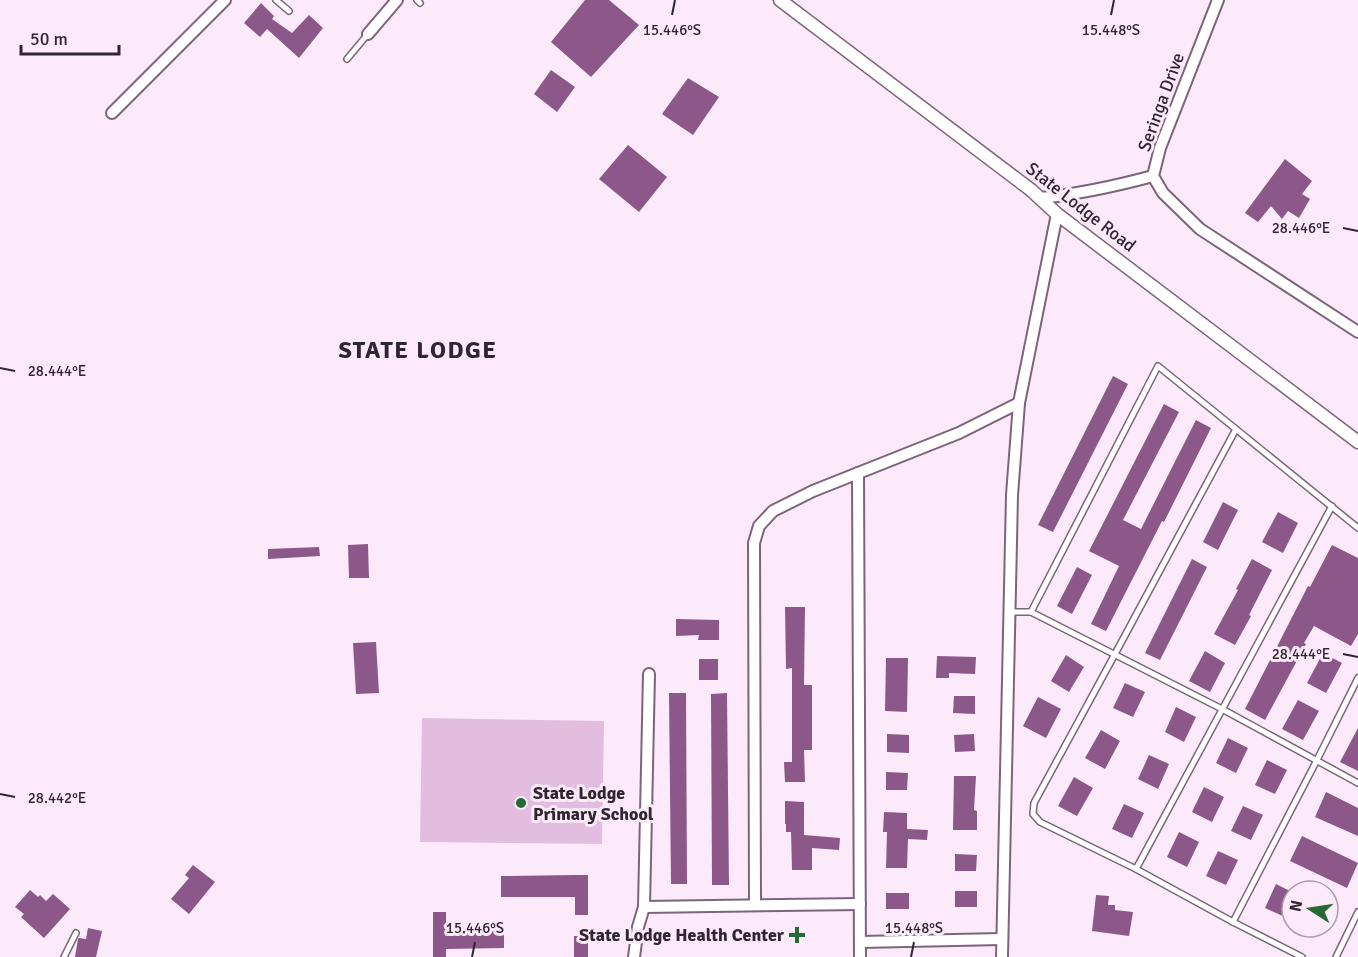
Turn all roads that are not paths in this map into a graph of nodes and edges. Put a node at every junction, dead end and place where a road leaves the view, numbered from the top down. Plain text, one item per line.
1 (225, 0) edge
2 (276, 0) edge
3 (397, 0) edge
4 (780, 0) edge
5 (1218, 0) edge
6 (289, 10) dead end
7 (368, 33) joint
8 (347, 59) dead end
9 (112, 113) dead end
10 (1153, 176) junction
11 (1040, 198) junction
12 (1057, 214) junction
13 (1358, 332) edge
14 (1018, 403) junction
15 (1236, 429) junction
16 (1358, 442) edge
17 (858, 473) junction
18 (1332, 506) junction
19 (1358, 528) edge
20 (1009, 612) junction
21 (1031, 612) junction
22 (1115, 654) junction
23 (650, 674) dead end
24 (1358, 678) edge
25 (1222, 709) junction
26 (1317, 760) junction
27 (1358, 783) edge
28 (1136, 869) junction
29 (860, 904) junction
30 (755, 905) junction
31 (644, 907) junction
32 (1358, 912) edge
33 (1233, 922) junction
34 (76, 933) dead end
35 (1002, 939) junction
36 (860, 942) junction
37 (64, 957) edge
38 (634, 957) edge
39 (860, 957) edge
40 (1002, 957) edge
41 (1302, 957) edge
42 (1336, 957) edge

1 - 9 street
2 - 6 lane
3 - 7 street
4 - 11 street, State Lodge Road
5 - 10 street, Seringa Drive
7 - 8 lane
10 - 11 street
10 - 13 street, Seringa Drive
11 - 12 street, State Lodge Road
12 - 14 street
12 - 16 street, State Lodge Road
14 - 17 street
14 - 20 street
15 - 18 lane
15 - 21 lane
15 - 22 lane
17 - 29 street
17 - 30 street
18 - 19 lane
18 - 25 lane
20 - 21 lane
20 - 35 street
21 - 22 lane
22 - 25 lane
22 - 28 lane
23 - 31 street
24 - 26 lane
25 - 26 lane
25 - 28 lane
26 - 27 lane
26 - 33 lane
28 - 33 lane
29 - 30 street
29 - 36 street
30 - 31 street
31 - 38 street
32 - 42 lane
33 - 41 lane
34 - 37 lane
35 - 36 street
35 - 40 street
36 - 39 street

